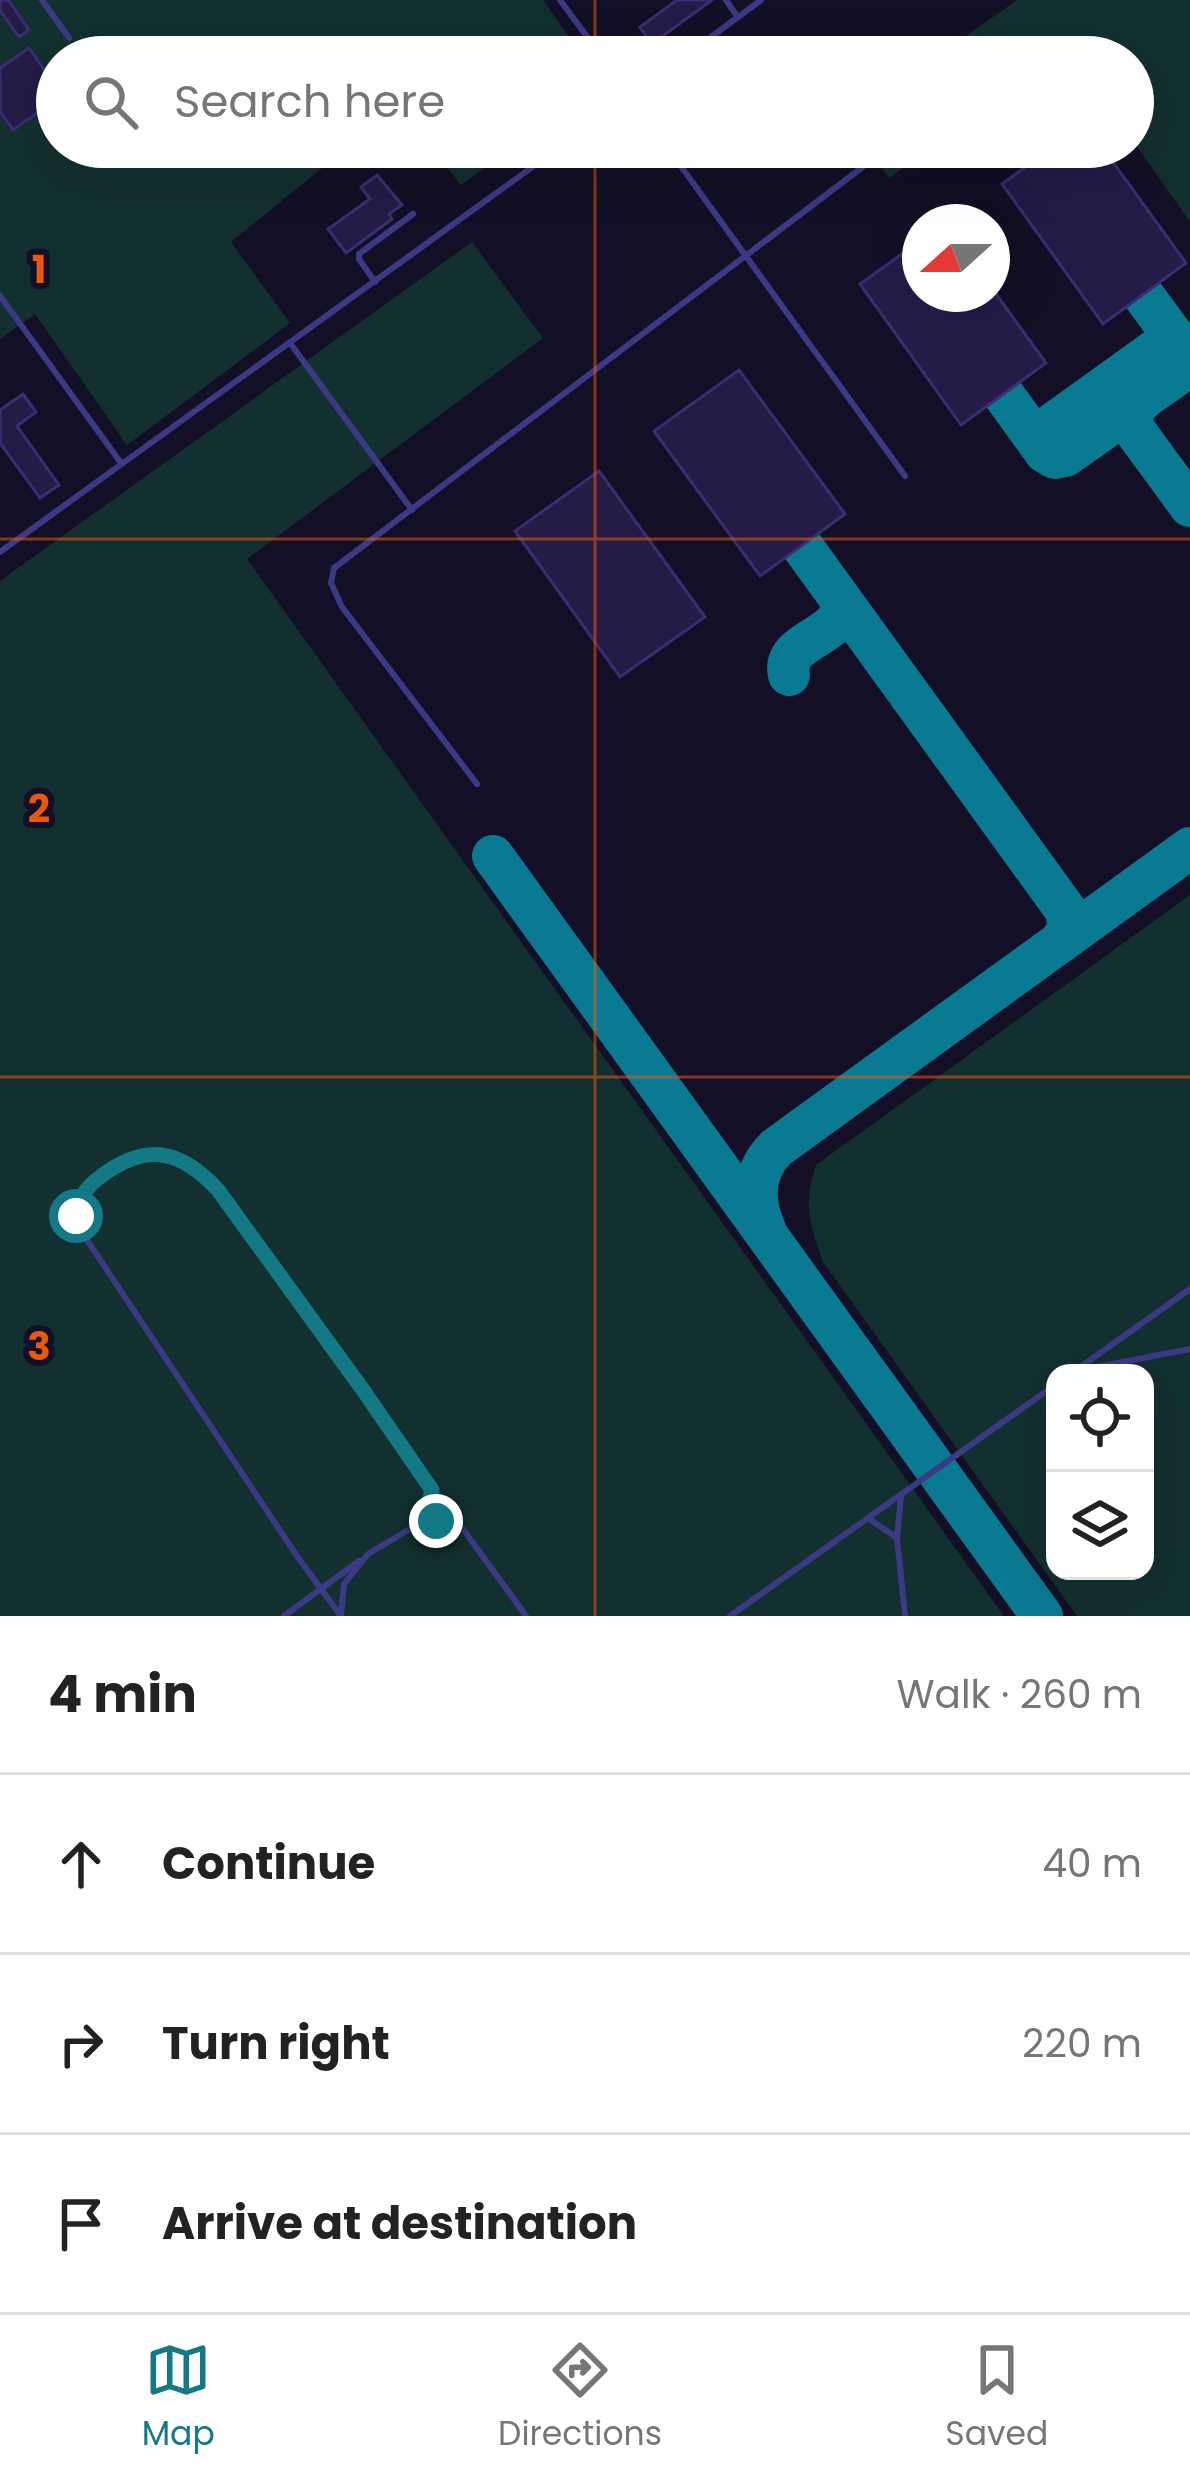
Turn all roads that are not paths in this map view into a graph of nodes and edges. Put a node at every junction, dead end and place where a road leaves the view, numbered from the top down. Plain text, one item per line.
1 (42, 0) edge
2 (560, 0) edge
3 (726, 0) edge
4 (761, 0) edge
5 (737, 16) junction
6 (68, 36) edge
7 (587, 36) edge
8 (711, 36) edge
9 (531, 168) edge
10 (682, 168) edge
11 (861, 168) edge
12 (413, 214) dead end
13 (745, 257) junction
14 (375, 282) junction
15 (0, 296) edge
16 (290, 344) junction
17 (121, 463) junction
18 (905, 476) dead end
19 (412, 510) junction
20 (0, 552) edge
21 (477, 784) dead end
22 (1190, 1289) edge
23 (1190, 1348) edge
24 (1084, 1364) edge
25 (1112, 1364) edge
26 (1046, 1391) edge
27 (432, 1490) junction
28 (902, 1495) junction
29 (868, 1518) junction
30 (425, 1520) junction
31 (458, 1525) junction
32 (897, 1538) junction
33 (368, 1554) junction
34 (321, 1589) junction
35 (284, 1616) edge
36 (341, 1616) edge
37 (526, 1616) edge
38 (730, 1616) edge
39 (905, 1616) edge

1 - 6 lane
2 - 7 lane
3 - 5 lane
4 - 5 lane
5 - 8 lane
9 - 14 lane
10 - 13 lane
11 - 13 lane
12 - 14 lane
13 - 18 lane
13 - 19 lane
14 - 16 lane
15 - 17 lane
16 - 17 lane
16 - 19 lane
17 - 20 lane
19 - 21 lane
22 - 24 lane
23 - 25 lane
26 - 28 lane
27 - 30 lane
27 - 31 lane
27 - 34 lane
28 - 29 lane
28 - 32 lane
29 - 32 lane
29 - 38 lane
30 - 31 lane
30 - 33 lane
31 - 37 lane
32 - 39 lane
33 - 34 lane
33 - 36 lane
34 - 35 lane
34 - 36 lane

